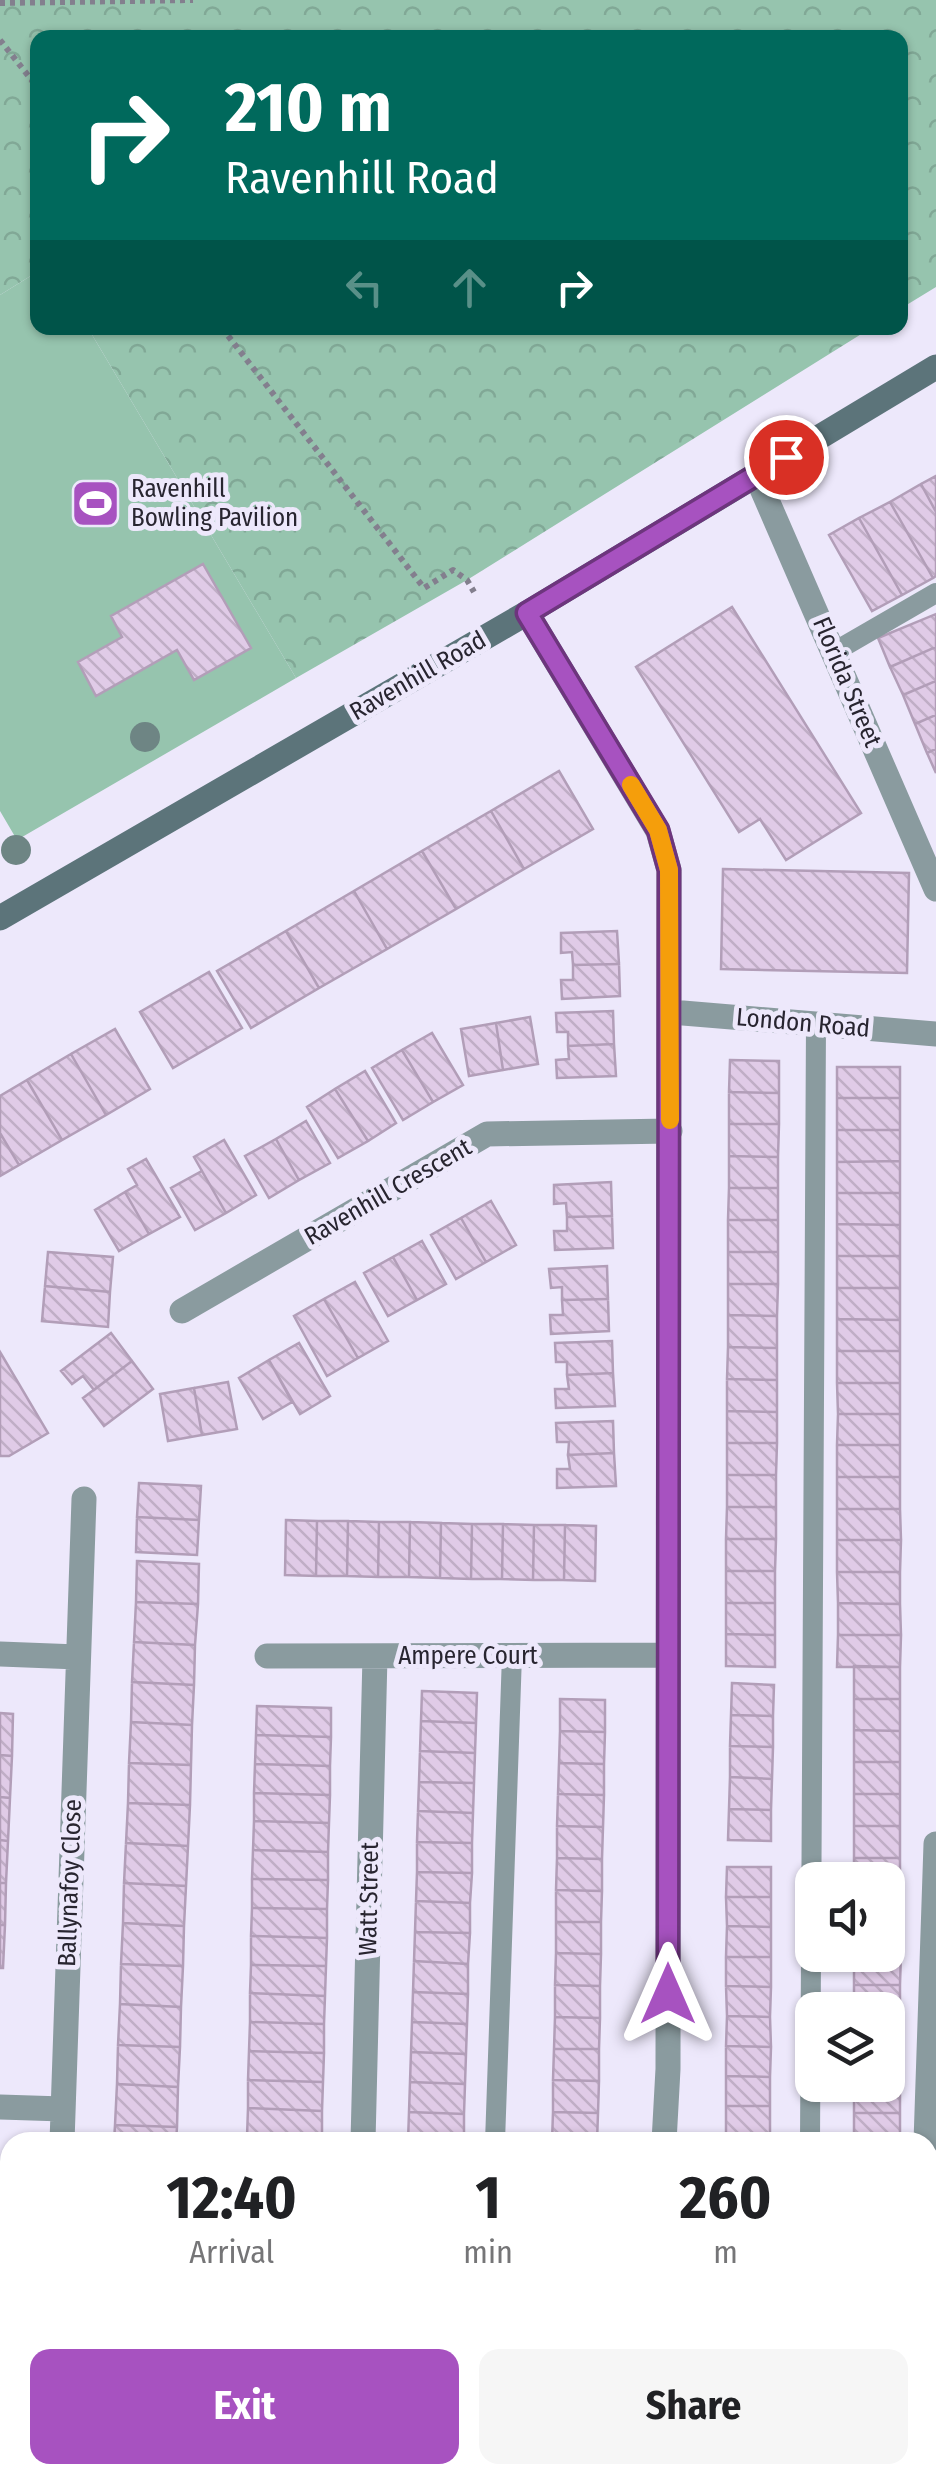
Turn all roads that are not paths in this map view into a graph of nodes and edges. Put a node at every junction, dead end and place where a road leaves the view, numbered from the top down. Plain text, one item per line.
1 (936, 367) edge
2 (756, 475) junction
3 (936, 593) edge
4 (527, 613) junction
5 (834, 652) junction
6 (936, 889) edge
7 (0, 918) edge
8 (671, 1012) junction
9 (816, 1024) junction
10 (936, 1034) edge
11 (670, 1131) junction
12 (182, 1311) dead end
13 (84, 1499) dead end
14 (0, 1654) edge
15 (512, 1655) junction
16 (668, 1655) junction
17 (267, 1656) dead end
18 (375, 1656) junction
19 (78, 1657) junction
20 (936, 1844) edge
21 (0, 2107) edge
22 (63, 2109) junction
23 (62, 2132) edge
24 (364, 2132) edge
25 (495, 2132) edge
26 (665, 2132) edge
27 (810, 2132) edge
28 (926, 2132) edge

1 - 2 main road, Ravenhill Road
2 - 4 main road, Ravenhill Road
2 - 5 street, Florida Street
3 - 5 lane
4 - 7 main road, Ravenhill Road
4 - 8 street
5 - 6 street, Florida Street
8 - 9 street, London Road
8 - 11 street
9 - 10 street, London Road
9 - 27 lane
11 - 12 street, Ravenhill Crescent
11 - 16 street
13 - 19 street, Ballynafoy Close
14 - 19 street
15 - 16 street, Ampere Court
15 - 18 street, Ampere Court
15 - 25 lane
16 - 26 street
17 - 18 street, Ampere Court
18 - 24 street, Watt Street
19 - 22 street, Ballynafoy Close
20 - 28 street
21 - 22 street
22 - 23 street, Ballynafoy Close

